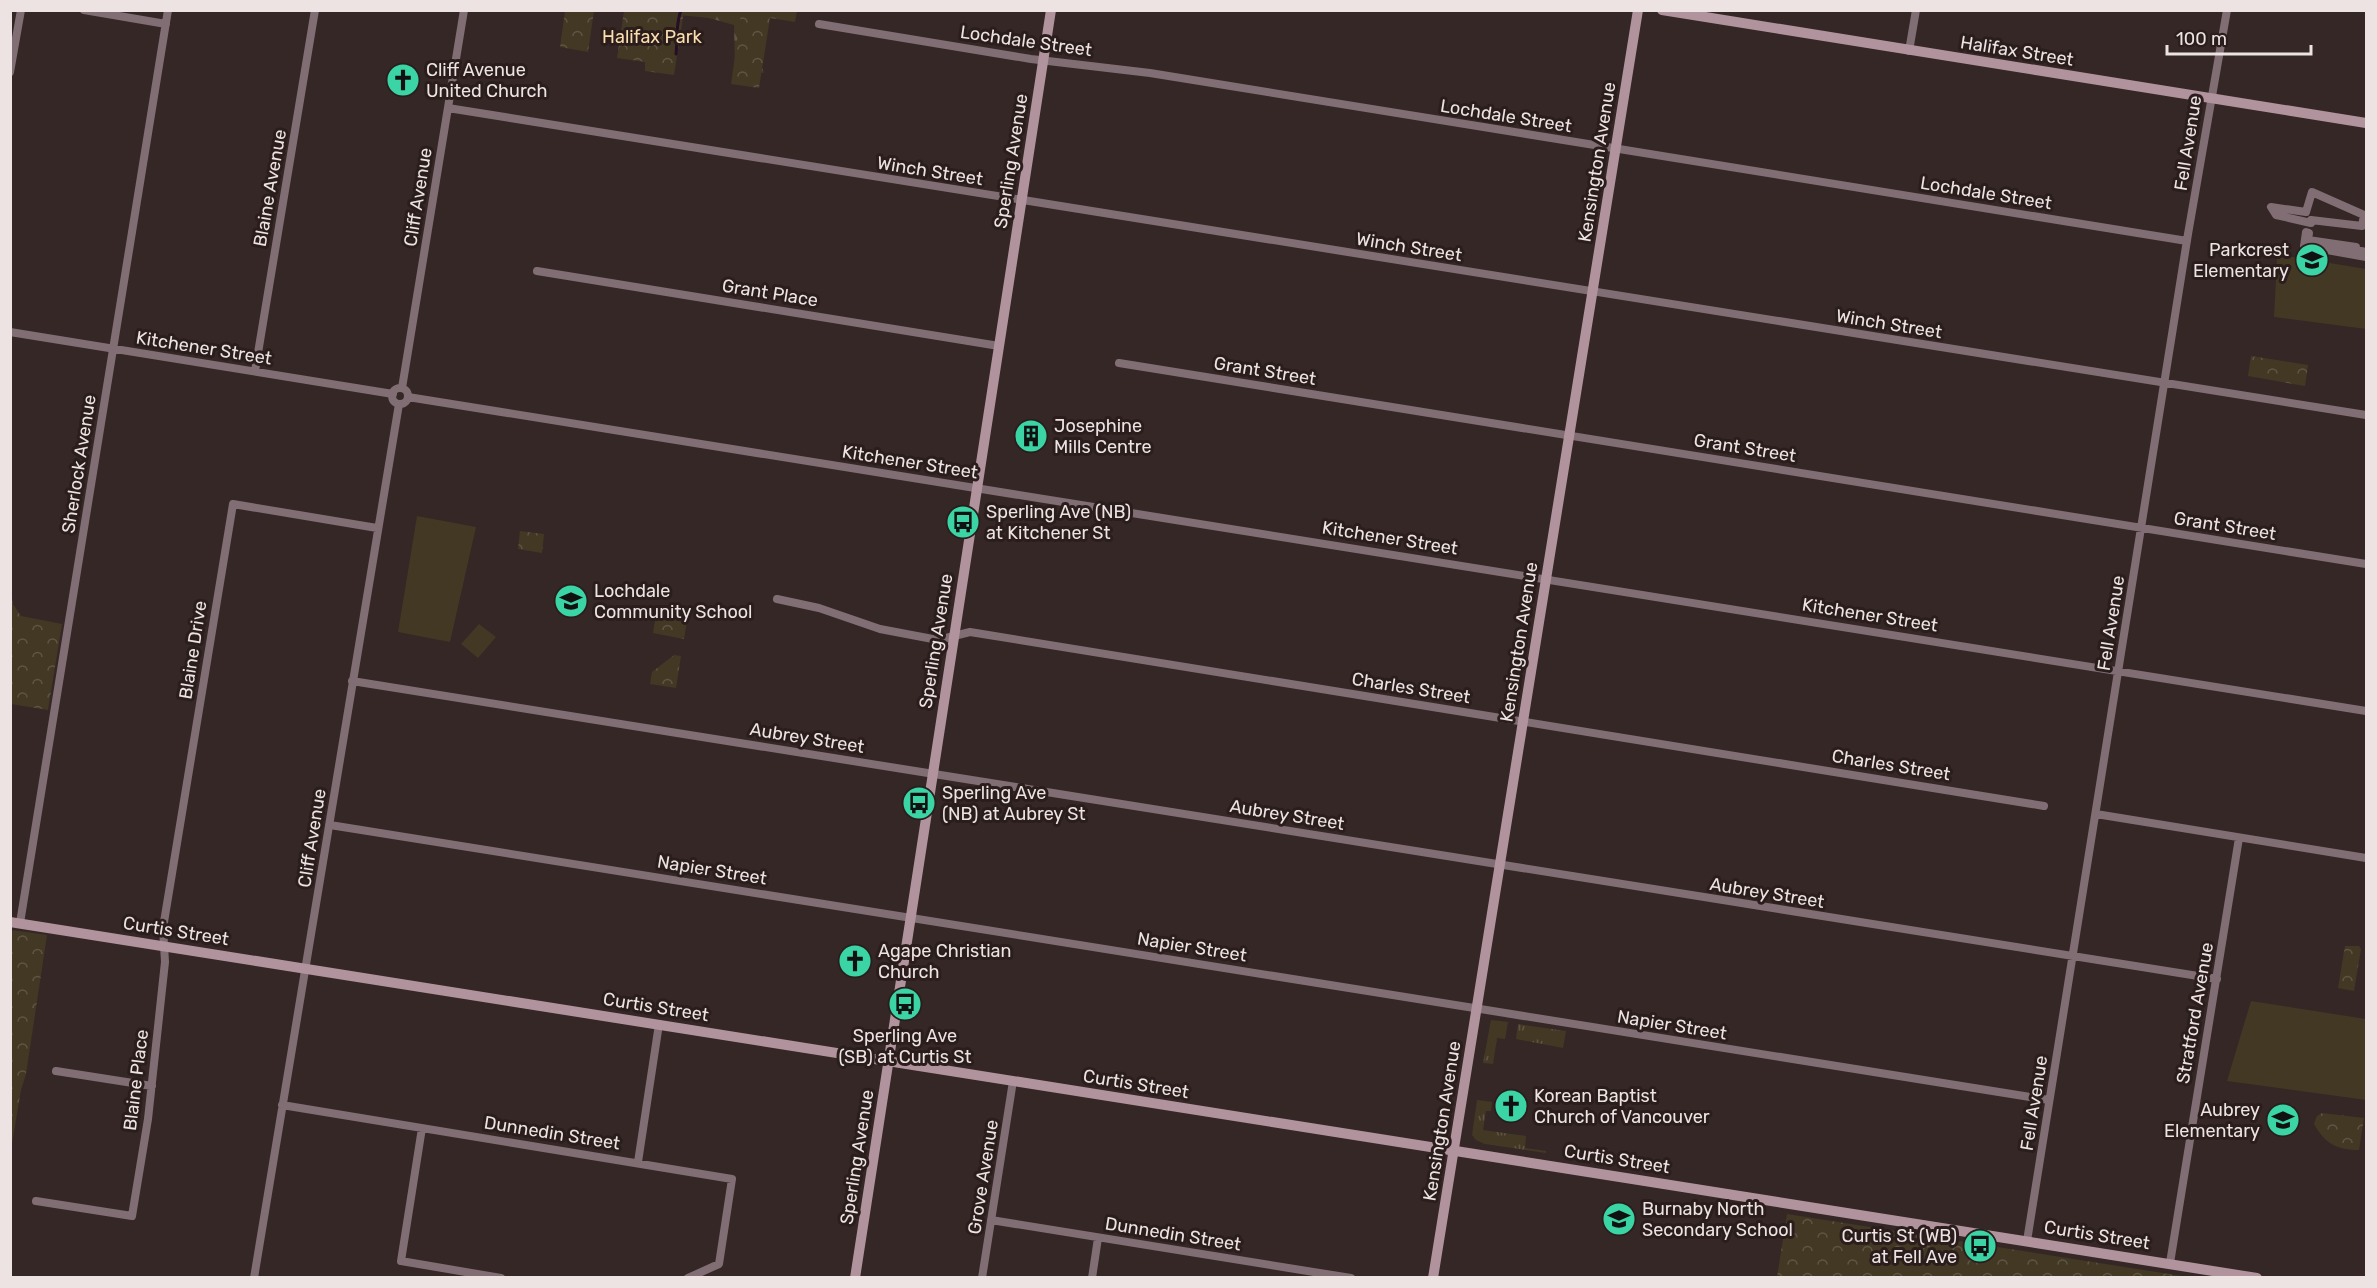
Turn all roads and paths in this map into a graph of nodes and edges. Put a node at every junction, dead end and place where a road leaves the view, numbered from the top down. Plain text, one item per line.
1 (21, 10) edge
2 (84, 10) edge
3 (168, 10) edge
4 (315, 10) edge
5 (464, 10) edge
6 (1051, 10) edge
7 (1638, 10) edge
8 (1662, 10) edge
9 (1916, 10) edge
10 (2227, 10) edge
11 (166, 24) junction
12 (819, 24) dead end
13 (1909, 51) junction
14 (1043, 60) junction
15 (10, 72) edge
16 (2211, 99) junction
17 (448, 108) junction
18 (2367, 123) edge
19 (1616, 149) junction
20 (1022, 201) junction
21 (2311, 224) joint
22 (2187, 241) junction
23 (2367, 252) edge
24 (2367, 257) edge
25 (537, 271) dead end
26 (1592, 292) junction
27 (10, 332) edge
28 (999, 346) junction
29 (113, 349) junction
30 (1119, 363) dead end
31 (255, 371) junction
32 (2166, 384) junction
33 (402, 388) junction
34 (393, 394) junction
35 (408, 397) junction
36 (399, 404) junction
37 (2367, 416) edge
38 (1569, 435) junction
39 (977, 488) junction
40 (377, 528) junction
41 (2142, 528) junction
42 (2367, 564) edge
43 (1546, 578) junction
44 (777, 599) dead end
45 (954, 636) junction
46 (2119, 671) junction
47 (352, 681) junction
48 (2367, 711) edge
49 (1524, 721) junction
50 (932, 773) junction
51 (2043, 806) dead end
52 (2096, 814) junction
53 (330, 825) junction
54 (2239, 838) junction
55 (2367, 858) edge
56 (1501, 865) junction
57 (910, 917) junction
58 (15, 923) edge
59 (164, 946) junction
60 (2073, 957) junction
61 (306, 969) junction
62 (2217, 979) junction
63 (1478, 1009) junction
64 (659, 1024) junction
65 (888, 1061) junction
66 (56, 1071) dead end
67 (1013, 1081) junction
68 (152, 1086) junction
69 (2049, 1100) junction
70 (282, 1105) junction
71 (422, 1128) junction
72 (1454, 1150) junction
73 (638, 1162) junction
74 (36, 1201) dead end
75 (991, 1220) junction
76 (1098, 1238) junction
77 (2027, 1241) junction
78 (2170, 1263) junction
79 (254, 1278) edge
80 (501, 1278) edge
81 (688, 1278) edge
82 (855, 1278) edge
83 (982, 1278) edge
84 (1092, 1278) edge
85 (1351, 1278) edge
86 (1433, 1278) edge
87 (2257, 1278) edge

1 - 15 street
2 - 11 street
3 - 11 street, Sherlock Avenue
4 - 31 street, Blaine Avenue
5 - 17 street, Cliff Avenue
6 - 14 street, Sperling Avenue
7 - 19 street, Kensington Avenue
8 - 13 street, Halifax Street
9 - 13 street
10 - 16 street, Fell Avenue
11 - 29 street, Sherlock Avenue
12 - 14 street, Lochdale Street
13 - 16 street, Halifax Street
14 - 19 street, Lochdale Street
14 - 20 street, Sperling Avenue
16 - 18 street, Halifax Street
16 - 22 street, Fell Avenue
17 - 20 street, Winch Street
17 - 33 street, Cliff Avenue
19 - 22 street, Lochdale Street
19 - 26 street, Kensington Avenue
20 - 26 street, Winch Street
20 - 28 street, Sperling Avenue
21 - 21 street
22 - 32 street, Fell Avenue
23 - 24 street
25 - 28 street, Grant Place
26 - 32 street, Winch Street
26 - 38 street, Kensington Avenue
27 - 29 street, Kitchener Street
28 - 39 street, Sperling Avenue
29 - 31 street, Kitchener Street
29 - 58 street, Sherlock Avenue
30 - 38 street, Grant Street
31 - 34 street, Kitchener Street
32 - 37 street, Winch Street
32 - 41 street, Fell Avenue
33 - 34 street
33 - 35 street
34 - 36 street
35 - 36 street
35 - 39 street, Kitchener Street
36 - 40 street, Cliff Avenue
38 - 41 street, Grant Street
38 - 43 street, Kensington Avenue
39 - 43 street, Kitchener Street
39 - 45 street, Sperling Avenue
40 - 47 street, Cliff Avenue
40 - 59 street, Blaine Drive
41 - 42 street, Grant Street
41 - 46 street, Fell Avenue
43 - 46 street, Kitchener Street
43 - 49 street, Kensington Avenue
44 - 45 street, Charles Street
45 - 49 street, Charles Street
45 - 50 street, Sperling Avenue
46 - 48 street, Kitchener Street
46 - 52 street, Fell Avenue
47 - 50 street, Aubrey Street
47 - 53 street, Cliff Avenue
49 - 51 street, Charles Street
49 - 56 street, Kensington Avenue
50 - 56 street, Aubrey Street
50 - 57 street, Sperling Avenue
52 - 54 street
52 - 60 street, Fell Avenue
53 - 57 street, Napier Street
53 - 61 street, Cliff Avenue
54 - 55 street
54 - 62 street, Stratford Avenue
56 - 60 street, Aubrey Street
56 - 63 street, Kensington Avenue
57 - 63 street, Napier Street
57 - 65 street, Sperling Avenue
58 - 59 street, Curtis Street
59 - 61 street, Curtis Street
59 - 68 street, Blaine Place
60 - 62 street, Aubrey Street
60 - 69 street, Fell Avenue
61 - 64 street, Curtis Street
61 - 70 street, Cliff Avenue
62 - 78 street, Stratford Avenue
63 - 69 street, Napier Street
63 - 72 street, Kensington Avenue
64 - 65 street, Curtis Street
64 - 73 street
65 - 67 street, Curtis Street
65 - 82 street, Sperling Avenue
66 - 68 street
67 - 72 street, Curtis Street
67 - 75 street, Grove Avenue
68 - 74 street, Blaine Place
69 - 77 street, Fell Avenue
70 - 71 street, Dunnedin Street
70 - 79 street, Cliff Avenue
71 - 73 street, Dunnedin Street
71 - 80 street
72 - 77 street, Curtis Street
72 - 86 street, Kensington Avenue
73 - 81 street, Dunnedin Street
75 - 76 street, Dunnedin Street
75 - 83 street, Grove Avenue
76 - 84 street
76 - 85 street, Dunnedin Street
77 - 78 street, Curtis Street
78 - 87 street, Curtis Street

